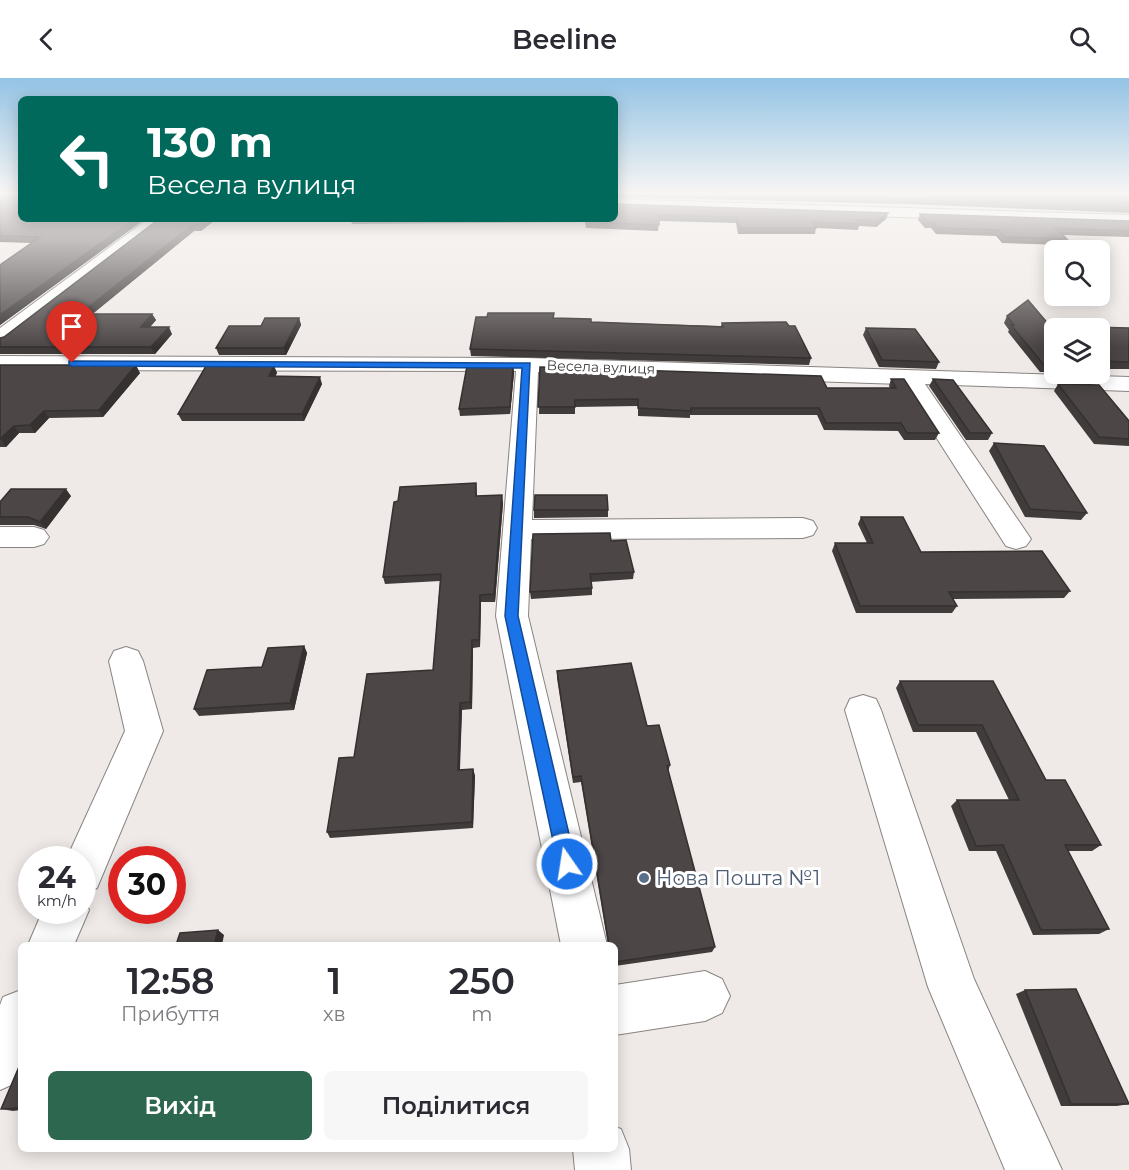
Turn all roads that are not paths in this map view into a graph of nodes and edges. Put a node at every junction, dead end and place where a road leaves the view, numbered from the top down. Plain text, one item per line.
1 (124, 245) edge
2 (0, 338) edge
3 (0, 363) edge
4 (527, 365) junction
5 (909, 377) junction
6 (1129, 384) edge
7 (803, 528) dead end
8 (517, 530) junction
9 (0, 537) edge
10 (34, 537) dead end
11 (1016, 539) dead end
12 (126, 660) dead end
13 (862, 710) dead end
14 (94, 846) edge
15 (60, 924) edge
16 (52, 942) edge
17 (583, 942) edge
18 (705, 996) dead end
19 (618, 1010) edge
20 (18, 1022) edge
21 (0, 1064) edge
22 (601, 1152) edge
23 (603, 1170) edge
24 (1034, 1170) edge

1 - 2 street
3 - 4 street, Весела вулиця
4 - 5 street, Весела вулиця
4 - 8 street
5 - 6 street, Весела вулиця
5 - 11 street
7 - 8 street
8 - 17 street
9 - 10 street
12 - 14 street
13 - 24 street
15 - 16 street
18 - 19 street
20 - 21 street
22 - 23 street

